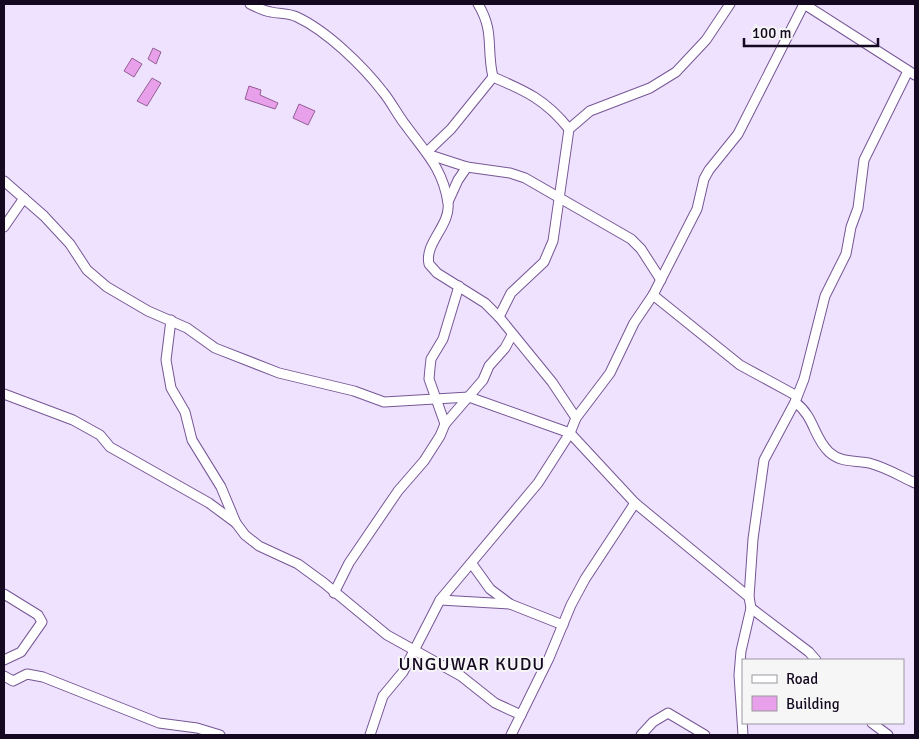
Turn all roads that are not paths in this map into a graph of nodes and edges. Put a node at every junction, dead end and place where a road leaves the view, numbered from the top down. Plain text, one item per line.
1 (250, 4) edge
2 (478, 4) edge
3 (730, 4) edge
4 (804, 4) edge
5 (912, 73) edge
6 (493, 77) junction
7 (569, 129) junction
8 (429, 154) junction
9 (467, 167) junction
10 (4, 181) edge
11 (24, 198) junction
12 (560, 200) junction
13 (448, 203) junction
14 (4, 227) edge
15 (661, 280) junction
16 (459, 286) junction
17 (653, 295) junction
18 (499, 317) junction
19 (171, 320) junction
20 (512, 335) junction
21 (4, 394) edge
22 (469, 397) junction
23 (436, 399) junction
24 (796, 399) junction
25 (576, 418) junction
26 (445, 424) junction
27 (570, 433) junction
28 (915, 483) edge
29 (635, 503) junction
30 (236, 523) junction
31 (472, 564) junction
32 (334, 593) junction
33 (4, 594) edge
34 (749, 597) junction
35 (440, 600) junction
36 (510, 604) junction
37 (751, 608) junction
38 (562, 625) junction
39 (412, 650) junction
40 (815, 659) edge
41 (4, 660) edge
42 (4, 676) edge
43 (521, 715) junction
44 (742, 720) edge
45 (873, 724) edge
46 (702, 734) edge
47 (220, 735) edge
48 (370, 735) edge
49 (511, 735) edge
50 (641, 735) edge
51 (888, 735) edge

1 - 8 street
2 - 6 street
3 - 7 street
4 - 5 street
4 - 15 street
5 - 24 street
6 - 7 street
6 - 8 street
7 - 12 street
8 - 9 street
8 - 13 street
9 - 12 street
9 - 13 street
10 - 11 street
11 - 14 street
11 - 19 street
12 - 15 street
12 - 18 street
13 - 16 street
15 - 17 street
16 - 18 street
16 - 23 street
17 - 24 street
17 - 25 street
18 - 20 street
19 - 23 street
19 - 30 street
20 - 22 street
20 - 25 street
21 - 30 street
22 - 23 street
22 - 26 street
22 - 27 street
23 - 26 street
24 - 28 street
24 - 34 street
25 - 27 street
26 - 32 street
27 - 29 street
27 - 31 street
29 - 34 street
29 - 38 street
30 - 32 street
31 - 35 street
31 - 36 street
32 - 39 street
33 - 41 street
34 - 37 street
35 - 36 street
35 - 39 street
36 - 38 street
37 - 40 street
37 - 44 street
38 - 43 street
39 - 43 street
39 - 48 street
42 - 47 street
43 - 49 street
45 - 51 street
46 - 50 street

